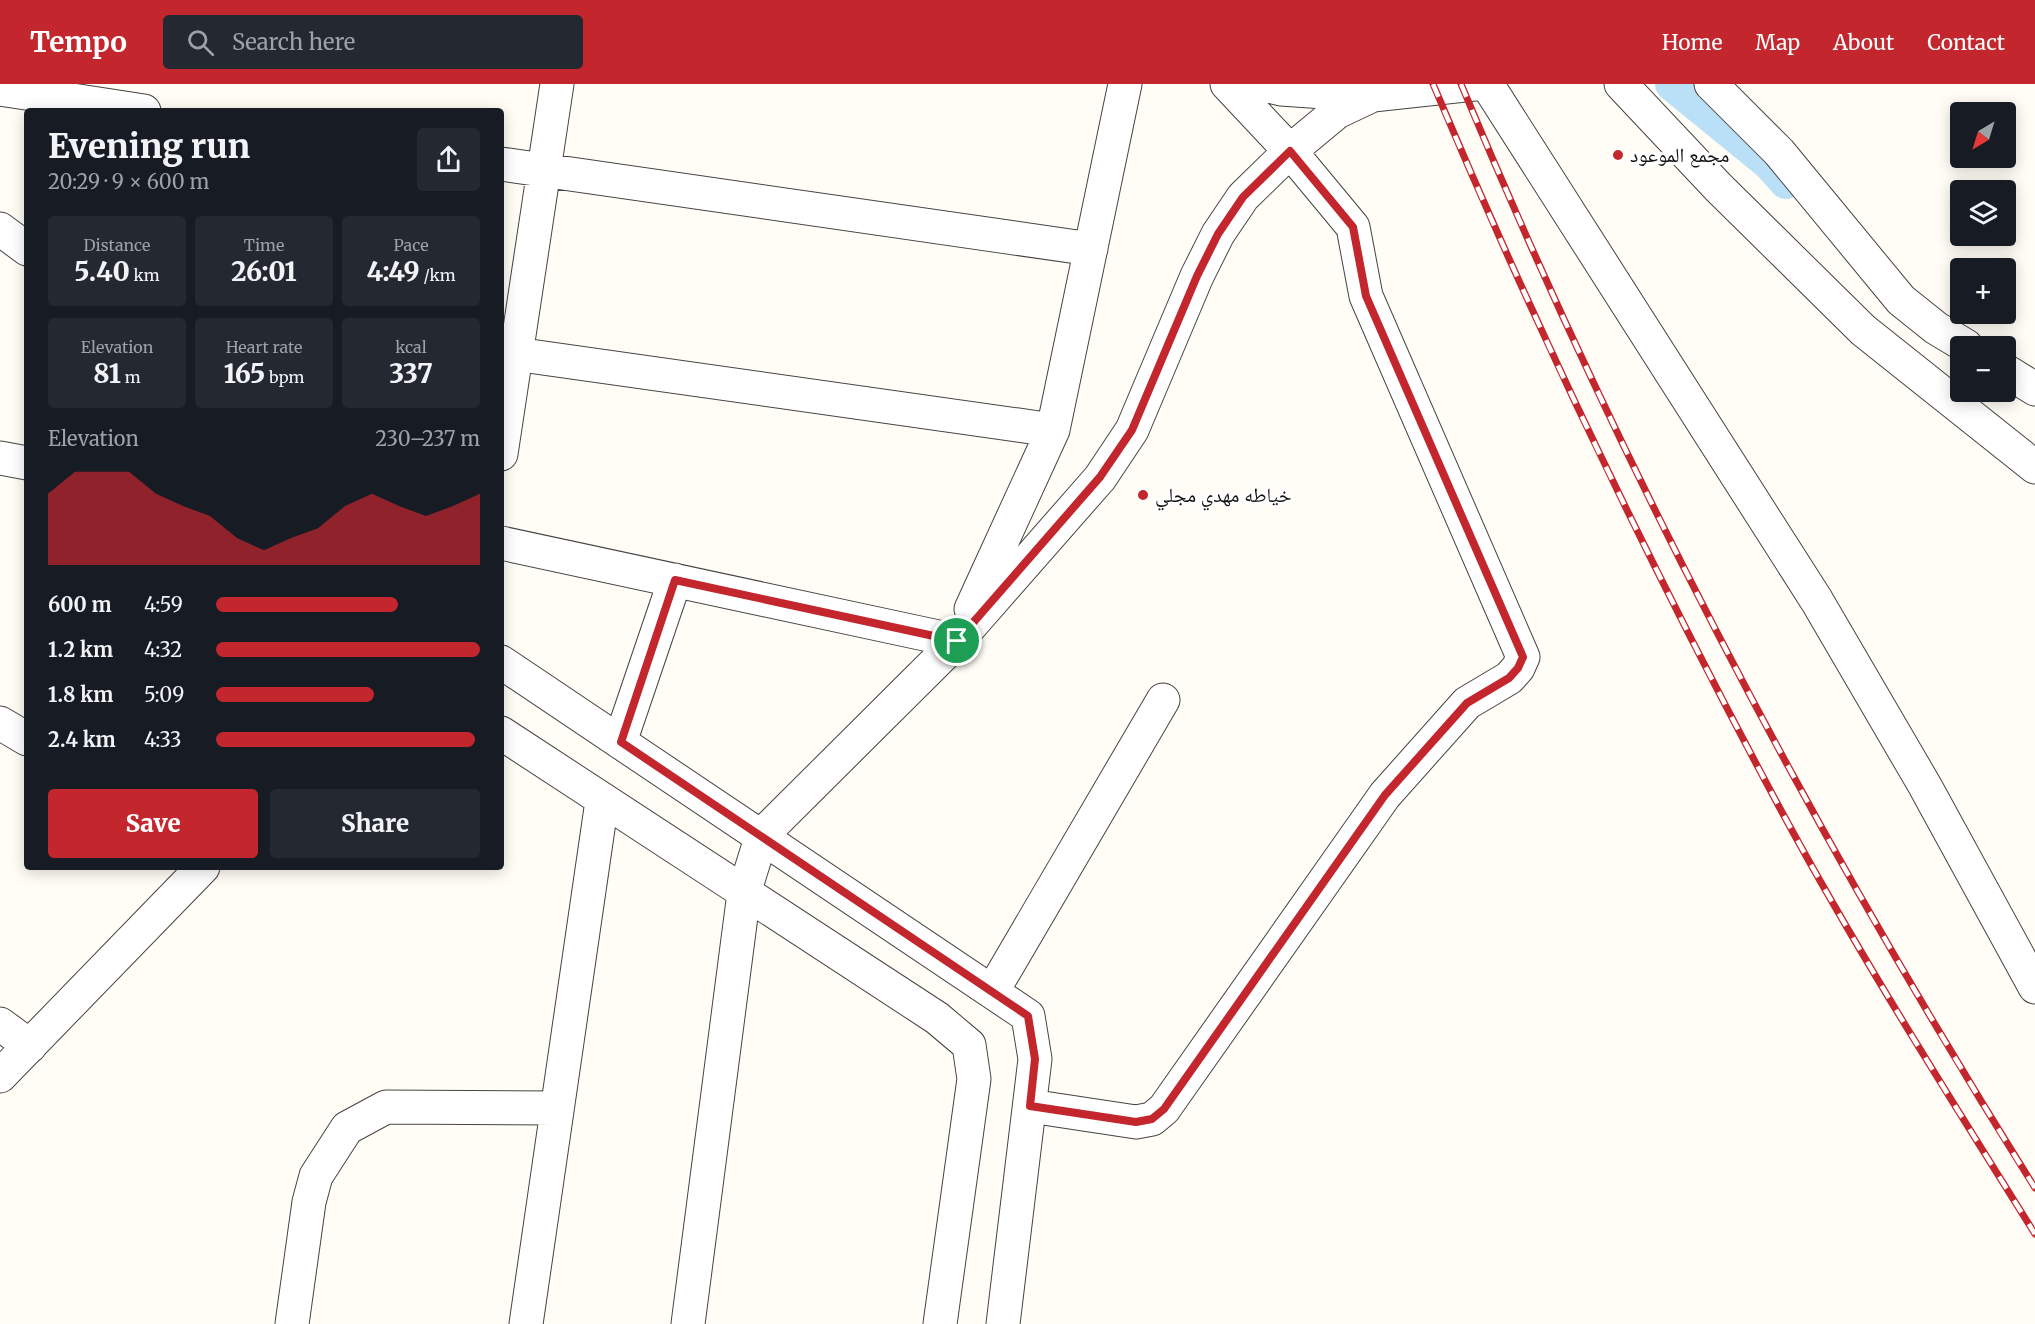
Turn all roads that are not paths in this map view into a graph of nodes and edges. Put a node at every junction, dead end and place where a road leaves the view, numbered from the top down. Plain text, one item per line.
1 (557, 84) edge
2 (1125, 84) edge
3 (1227, 84) edge
4 (1260, 84) edge
5 (1474, 84) edge
6 (1487, 84) edge
7 (1621, 84) edge
8 (1711, 84) edge
9 (1329, 88) edge
10 (0, 89) edge
11 (1373, 95) junction
12 (124, 108) edge
13 (1290, 151) junction
14 (504, 164) edge
15 (544, 171) junction
16 (0, 230) edge
17 (24, 247) edge
18 (1091, 249) junction
19 (1950, 336) edge
20 (508, 353) edge
21 (2016, 377) edge
22 (2035, 389) edge
23 (504, 411) edge
24 (1053, 430) junction
25 (0, 458) edge
26 (24, 462) edge
27 (2035, 467) edge
28 (504, 544) edge
29 (675, 580) junction
30 (957, 641) junction
31 (504, 664) edge
32 (1163, 700) dead end
33 (0, 723) edge
34 (504, 735) edge
35 (24, 737) edge
36 (621, 742) junction
37 (602, 801) junction
38 (762, 835) junction
39 (200, 870) edge
40 (744, 893) junction
41 (2035, 987) edge
42 (992, 992) junction
43 (0, 1024) edge
44 (30, 1046) junction
45 (0, 1076) edge
46 (1030, 1106) junction
47 (557, 1108) junction
48 (292, 1324) edge
49 (526, 1324) edge
50 (688, 1324) edge
51 (940, 1324) edge
52 (1003, 1324) edge

1 - 15 street
2 - 18 street
3 - 13 street
4 - 9 street
5 - 11 street
6 - 41 street
7 - 27 street
8 - 19 street
9 - 11 street
9 - 13 street
10 - 12 street
11 - 13 street
13 - 30 street
13 - 46 street
14 - 15 street
15 - 18 street
15 - 20 street
16 - 17 street
18 - 24 street
20 - 23 street
20 - 24 street
21 - 22 street
24 - 30 street
25 - 26 street
28 - 29 street
29 - 30 street
29 - 36 street
30 - 38 street
31 - 36 street
32 - 42 street
33 - 35 street
34 - 37 street
36 - 38 street
37 - 40 street
37 - 47 street
38 - 40 street
38 - 42 street
39 - 44 street
40 - 50 street
40 - 51 street
42 - 46 street
43 - 44 street
44 - 45 street
46 - 52 street
47 - 48 street
47 - 49 street

